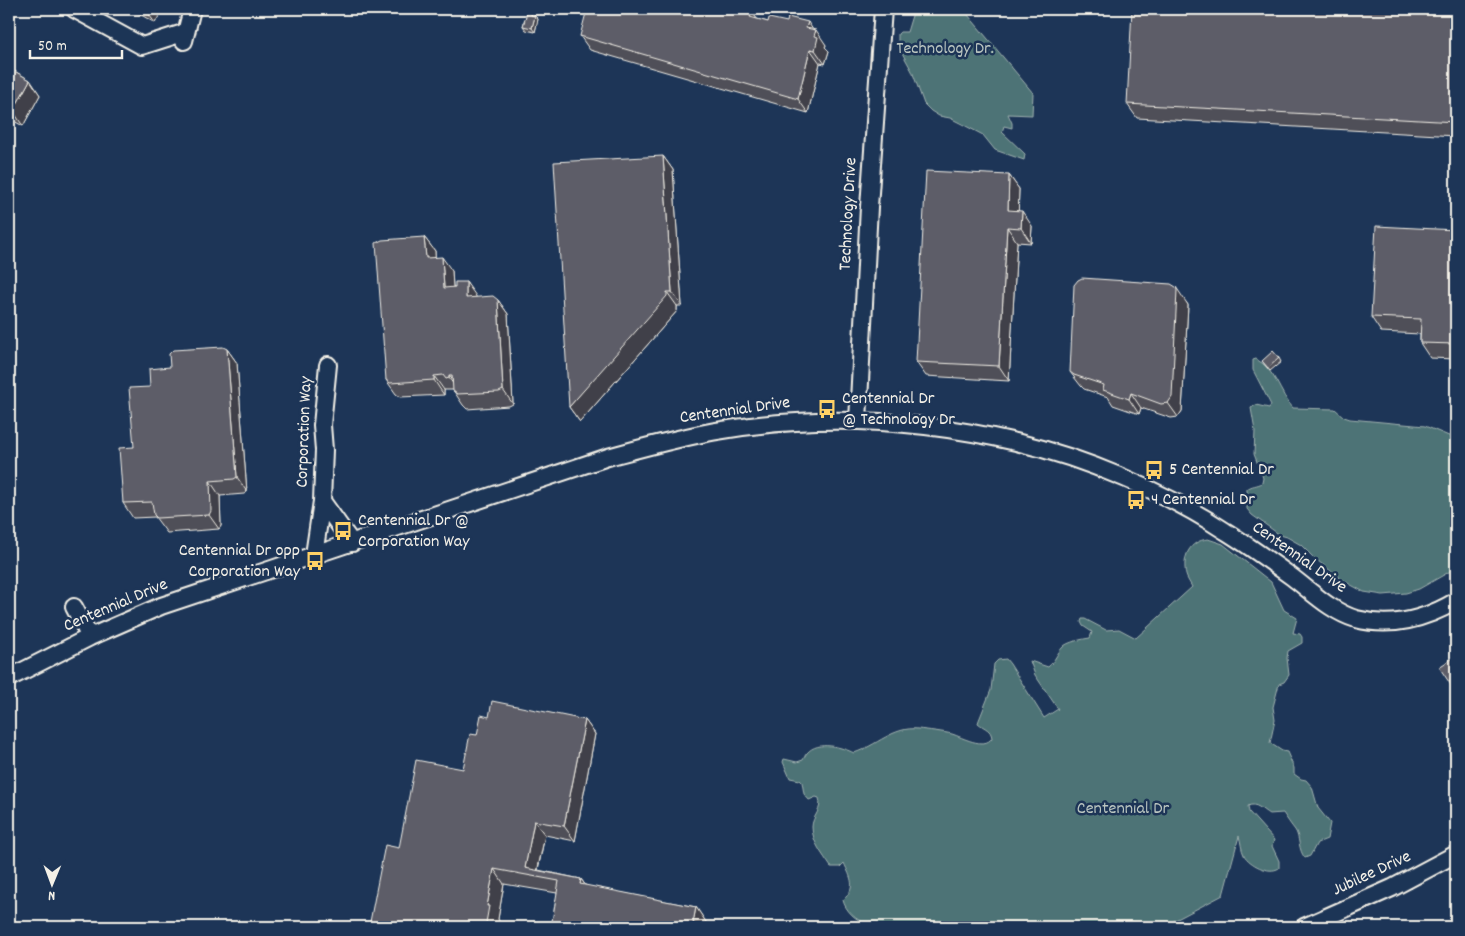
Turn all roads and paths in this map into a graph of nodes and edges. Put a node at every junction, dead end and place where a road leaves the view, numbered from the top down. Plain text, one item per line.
1 (74, 9) edge
2 (192, 9) edge
3 (883, 9) edge
4 (328, 365) dead end
5 (858, 421) junction
6 (322, 501) junction
7 (352, 543) junction
8 (314, 555) junction
9 (1456, 600) edge
10 (74, 607) dead end
11 (90, 637) junction
12 (9, 678) edge
13 (1456, 854) edge
14 (1304, 927) edge

1 - 2 street
3 - 5 street, Technology Drive
4 - 6 street, Corporation Way
5 - 7 street, Centennial Drive
5 - 9 street, Centennial Drive
6 - 7 street, Corporation Way
6 - 8 street, Corporation Way
7 - 8 street, Centennial Drive
8 - 11 street, Centennial Drive
10 - 11 street
11 - 12 street, Centennial Drive
13 - 14 street, Jubilee Drive

